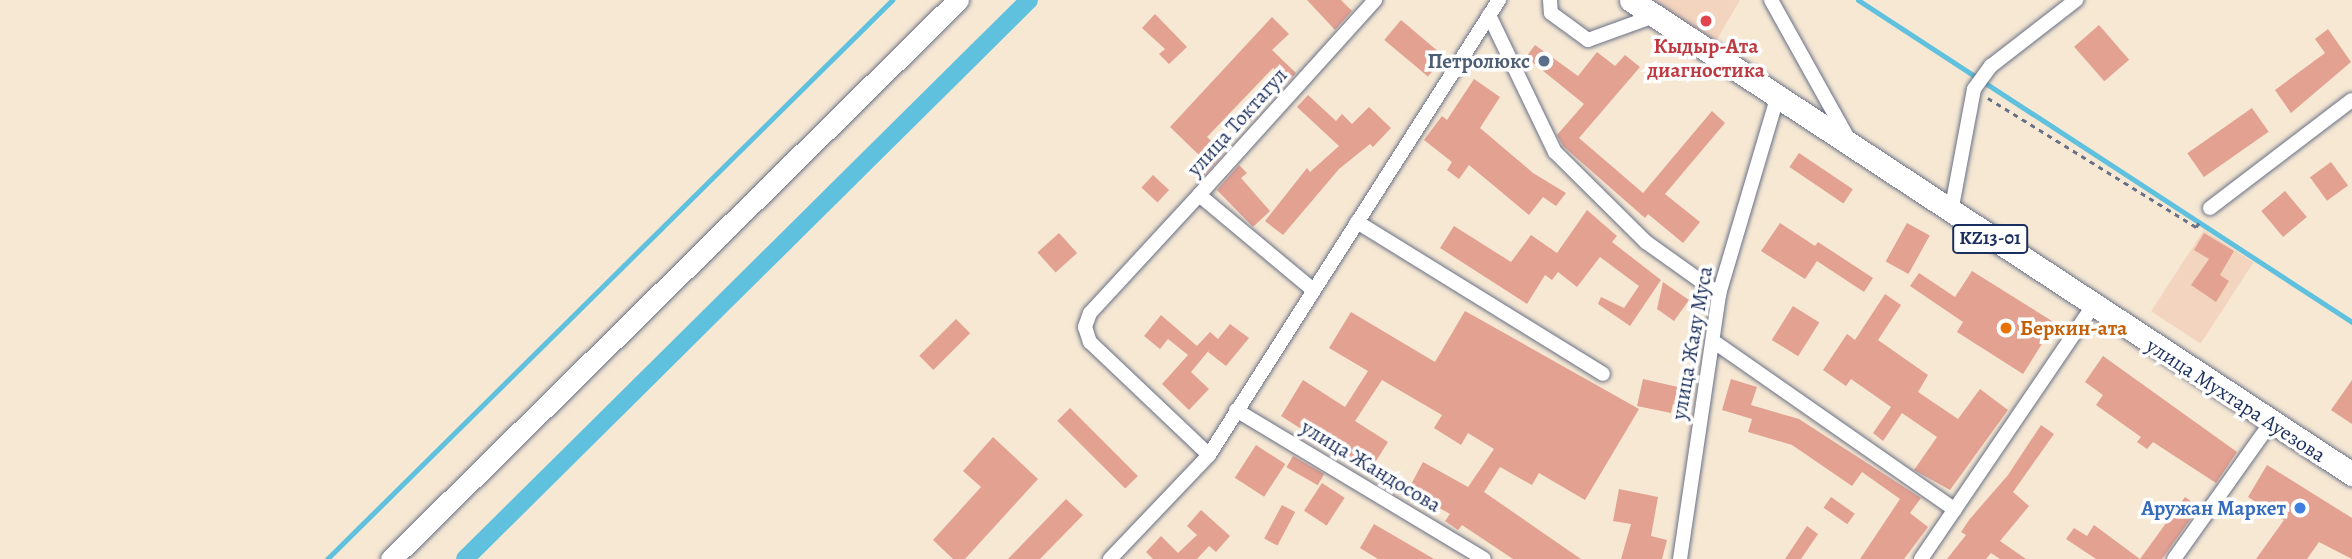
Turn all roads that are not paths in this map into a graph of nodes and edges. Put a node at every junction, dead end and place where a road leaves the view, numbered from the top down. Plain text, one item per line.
1 (958, 0) edge
2 (1375, 0) edge
3 (1499, 0) edge
4 (1549, 0) edge
5 (1631, 0) edge
6 (1771, 0) edge
7 (2076, 0) edge
8 (1489, 15) junction
9 (1654, 16) junction
10 (1777, 98) junction
11 (2352, 100) edge
12 (1855, 150) junction
13 (1199, 195) junction
14 (1951, 212) junction
15 (2207, 212) road end
16 (1357, 222) junction
17 (1312, 289) junction
18 (1718, 294) junction
19 (2092, 307) junction
20 (1713, 341) junction
21 (1603, 374) dead end
22 (1236, 410) junction
23 (2272, 421) junction
24 (1209, 455) junction
25 (2352, 474) edge
26 (1955, 510) junction
27 (391, 559) edge
28 (1110, 559) edge
29 (1484, 559) edge
30 (1680, 559) edge
31 (1921, 559) edge
32 (2174, 559) edge

1 - 27 main road
2 - 13 street, улица Токтагул
3 - 8 street
4 - 9 street
5 - 9 main road, улица Мухтара Ауезова / KZ13-01
6 - 12 street
7 - 14 street
8 - 16 street
8 - 18 street
9 - 10 main road, улица Мухтара Ауезова / KZ13-01
10 - 12 main road, улица Мухтара Ауезова / KZ13-01
10 - 18 street, улица Жаяу Муса
11 - 15 street
12 - 14 main road, улица Мухтара Ауезова / KZ13-01
13 - 17 street, улица Токтагул
13 - 24 street
14 - 19 main road, улица Мухтара Ауезова / KZ13-01
16 - 17 street
16 - 21 street
17 - 22 street
18 - 20 street, улица Жаяу Муса
19 - 23 main road, улица Мухтара Ауезова / KZ13-01
19 - 26 street
20 - 26 street
20 - 30 street, улица Жаяу Муса
22 - 24 street
22 - 29 street, улица Жандосова
23 - 25 main road, улица Мухтара Ауезова / KZ13-01
23 - 32 street
24 - 28 street
26 - 31 street

